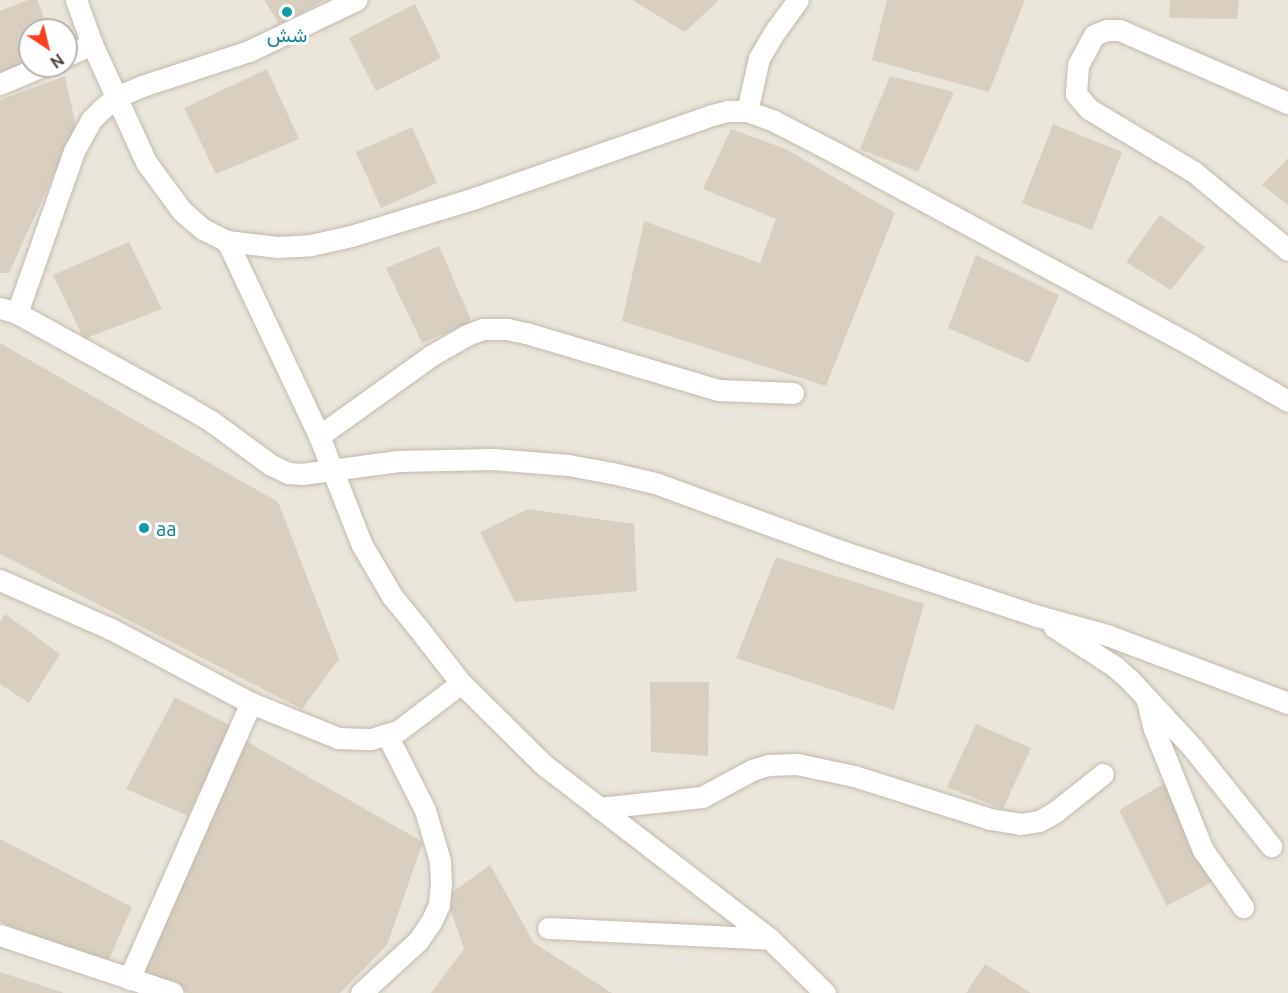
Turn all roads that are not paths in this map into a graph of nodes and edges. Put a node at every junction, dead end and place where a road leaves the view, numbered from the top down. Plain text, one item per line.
1 (76, 0) edge
2 (356, 0) edge
3 (798, 0) edge
4 (92, 44) junction
5 (78, 50) edge
6 (18, 76) edge
7 (0, 84) edge
8 (116, 97) junction
9 (1288, 103) edge
10 (747, 111) junction
11 (227, 242) junction
12 (1288, 250) edge
13 (9, 311) edge
14 (793, 393) dead end
15 (1288, 401) edge
16 (319, 436) junction
17 (332, 470) junction
18 (0, 580) edge
19 (1034, 615) junction
20 (461, 682) junction
21 (1147, 701) junction
22 (251, 703) junction
23 (1288, 703) edge
24 (387, 735) junction
25 (1103, 774) dead end
26 (600, 808) junction
27 (1271, 846) dead end
28 (1243, 907) dead end
29 (548, 928) dead end
30 (0, 935) edge
31 (770, 939) junction
32 (129, 979) junction
33 (173, 993) edge
34 (361, 993) edge
35 (825, 993) edge

1 - 4 street
2 - 8 street
3 - 10 street
4 - 5 street
4 - 8 street
6 - 7 street
8 - 11 street
8 - 13 street
9 - 12 street
10 - 11 street
10 - 15 street
11 - 16 street
13 - 17 street
14 - 16 street
16 - 17 street
17 - 19 street
17 - 20 street
18 - 22 street
19 - 21 street
19 - 23 street
20 - 24 street
20 - 26 street
21 - 27 street
21 - 28 street
22 - 24 street
22 - 32 street
24 - 34 street
25 - 26 street
26 - 31 street
29 - 31 street
30 - 32 street
31 - 35 street
32 - 33 street

